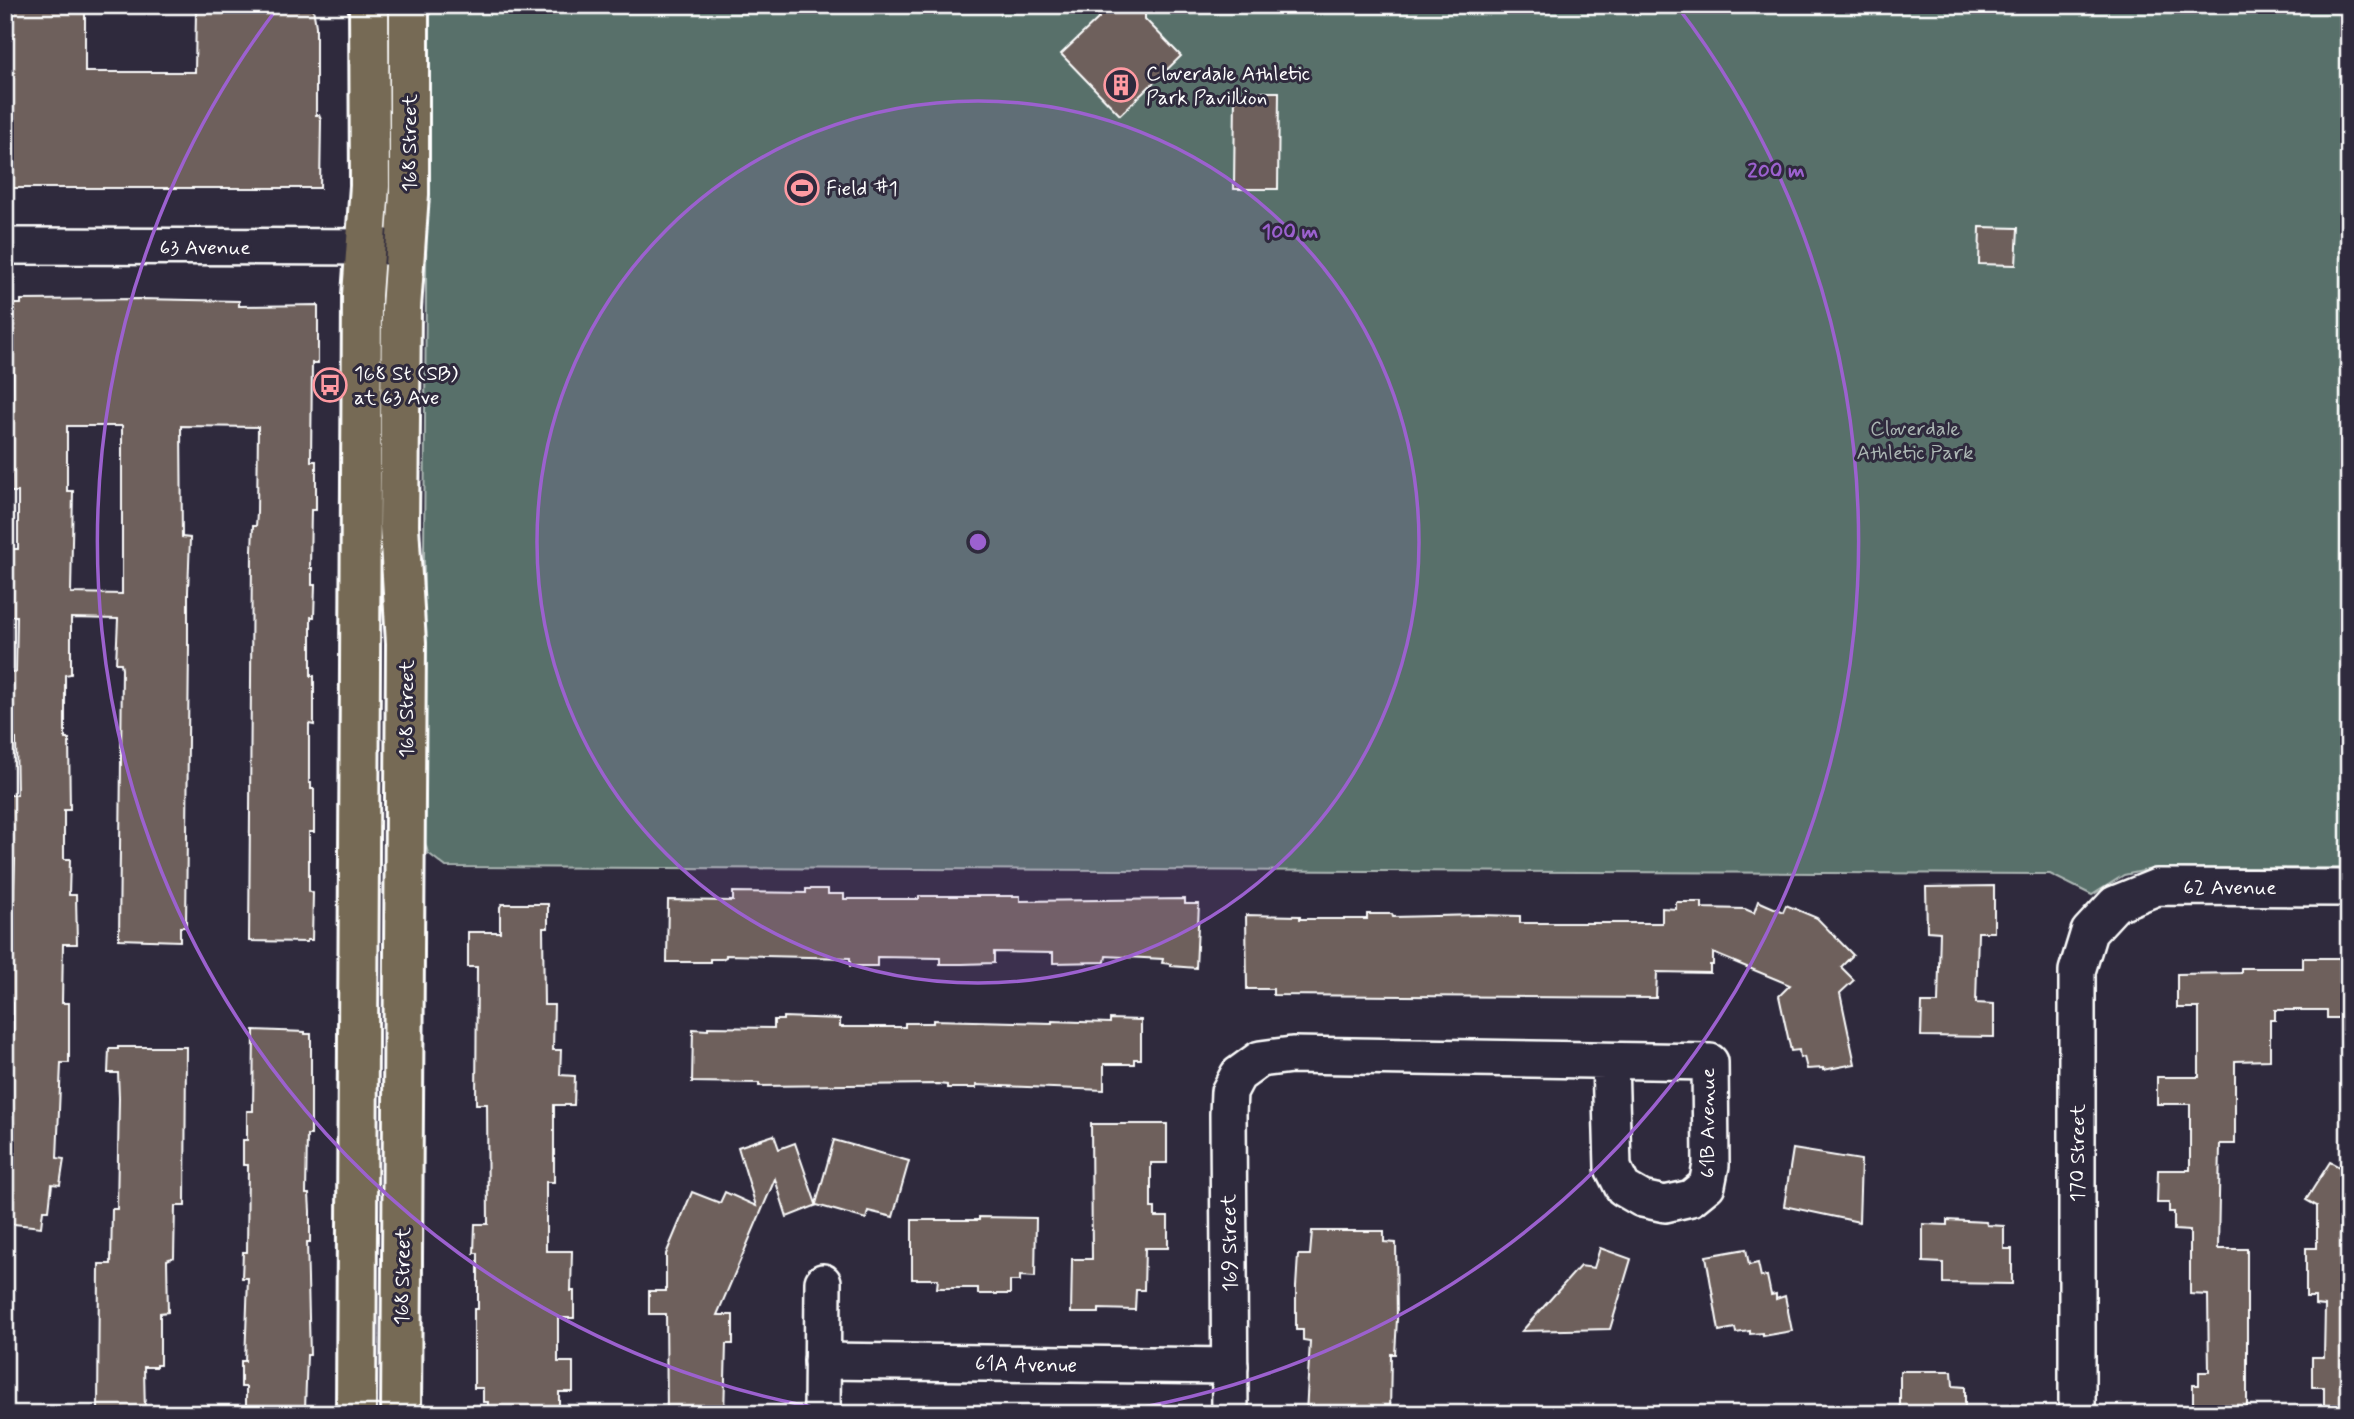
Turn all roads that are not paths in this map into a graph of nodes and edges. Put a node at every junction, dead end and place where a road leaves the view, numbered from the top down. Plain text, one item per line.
1 (369, 5) edge
2 (409, 5) edge
3 (5, 246) edge
4 (365, 247) junction
5 (405, 247) junction
6 (2349, 888) edge
7 (2115, 904) joint
8 (1610, 1061) junction
9 (1238, 1075) joint
10 (823, 1282) dead end
11 (822, 1361) junction
12 (1230, 1366) junction
13 (356, 1414) edge
14 (401, 1414) edge
15 (822, 1414) edge
16 (1230, 1414) edge
17 (2077, 1414) edge

1 - 4 main road, 168 Street
2 - 5 main road, 168 Street
3 - 4 street, 63 Avenue
4 - 5 street, 63 Avenue
4 - 13 main road, 168 Street
5 - 14 main road, 168 Street
6 - 7 street, 62 Avenue
7 - 17 street, 170 Street
8 - 8 street, 61B Avenue
8 - 9 street, 61B Avenue
9 - 12 street, 169 Street
10 - 11 street
11 - 12 street, 61A Avenue
11 - 15 street
12 - 16 street, 169 Street

